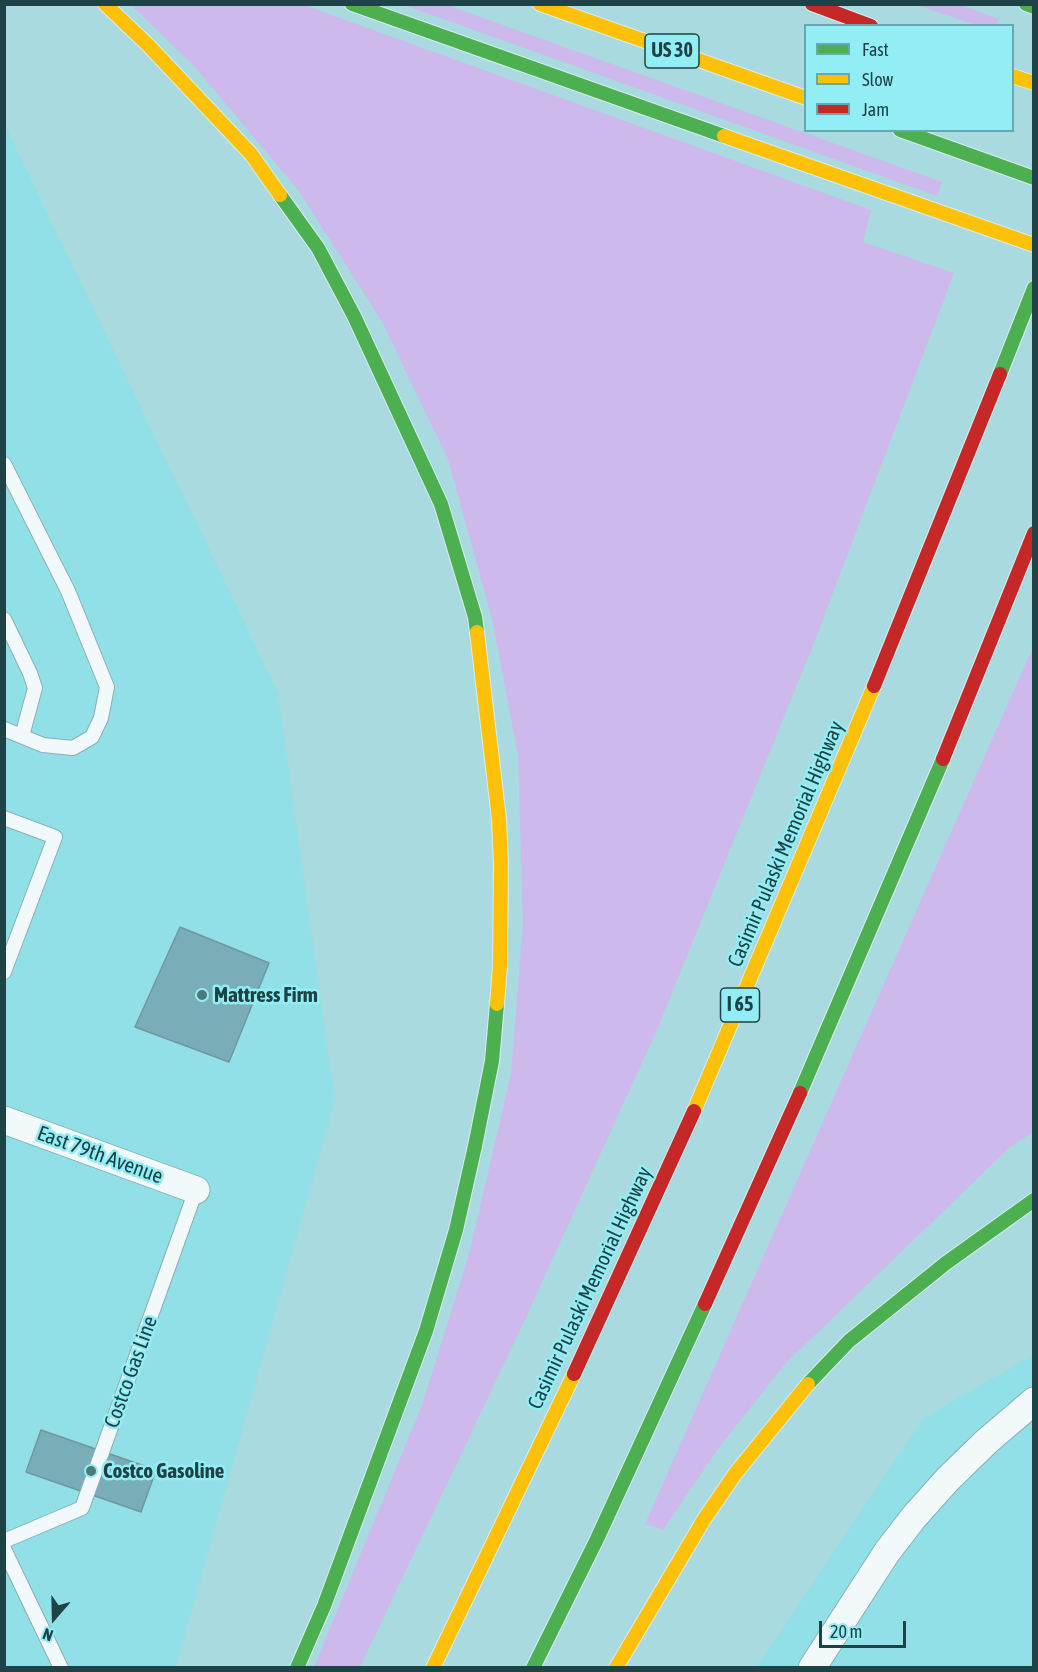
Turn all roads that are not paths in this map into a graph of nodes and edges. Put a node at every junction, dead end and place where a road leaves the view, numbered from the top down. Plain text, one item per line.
1 (105, 4) edge
2 (352, 4) edge
3 (540, 4) edge
4 (812, 4) edge
5 (1026, 4) edge
6 (1034, 7) edge
7 (866, 24) edge
8 (1014, 77) edge
9 (1034, 83) edge
10 (804, 97) edge
11 (906, 132) edge
12 (1034, 178) edge
13 (1034, 245) edge
14 (1034, 288) edge
15 (4, 464) edge
16 (1034, 533) edge
17 (4, 619) edge
18 (4, 729) edge
19 (22, 736) junction
20 (4, 818) edge
21 (4, 972) edge
22 (4, 1120) edge
23 (196, 1190) joint
24 (1034, 1200) edge
25 (1034, 1401) edge
26 (4, 1541) edge
27 (4, 1549) edge
28 (61, 1668) edge
29 (297, 1668) edge
30 (433, 1668) edge
31 (533, 1668) edge
32 (616, 1668) edge
33 (812, 1668) edge

1 - 29 main road
2 - 13 main road
3 - 10 main road, US 30
4 - 7 main road
5 - 6 main road
8 - 9 main road
11 - 12 main road
14 - 30 main road, Casimir Pulaski Memorial Highway / I 65
15 - 19 lane
16 - 31 main road
17 - 19 lane
18 - 19 lane
20 - 21 lane
22 - 23 street, East 79th Avenue
23 - 26 lane, Costco Gas Line
24 - 32 main road
25 - 33 street
27 - 28 lane

